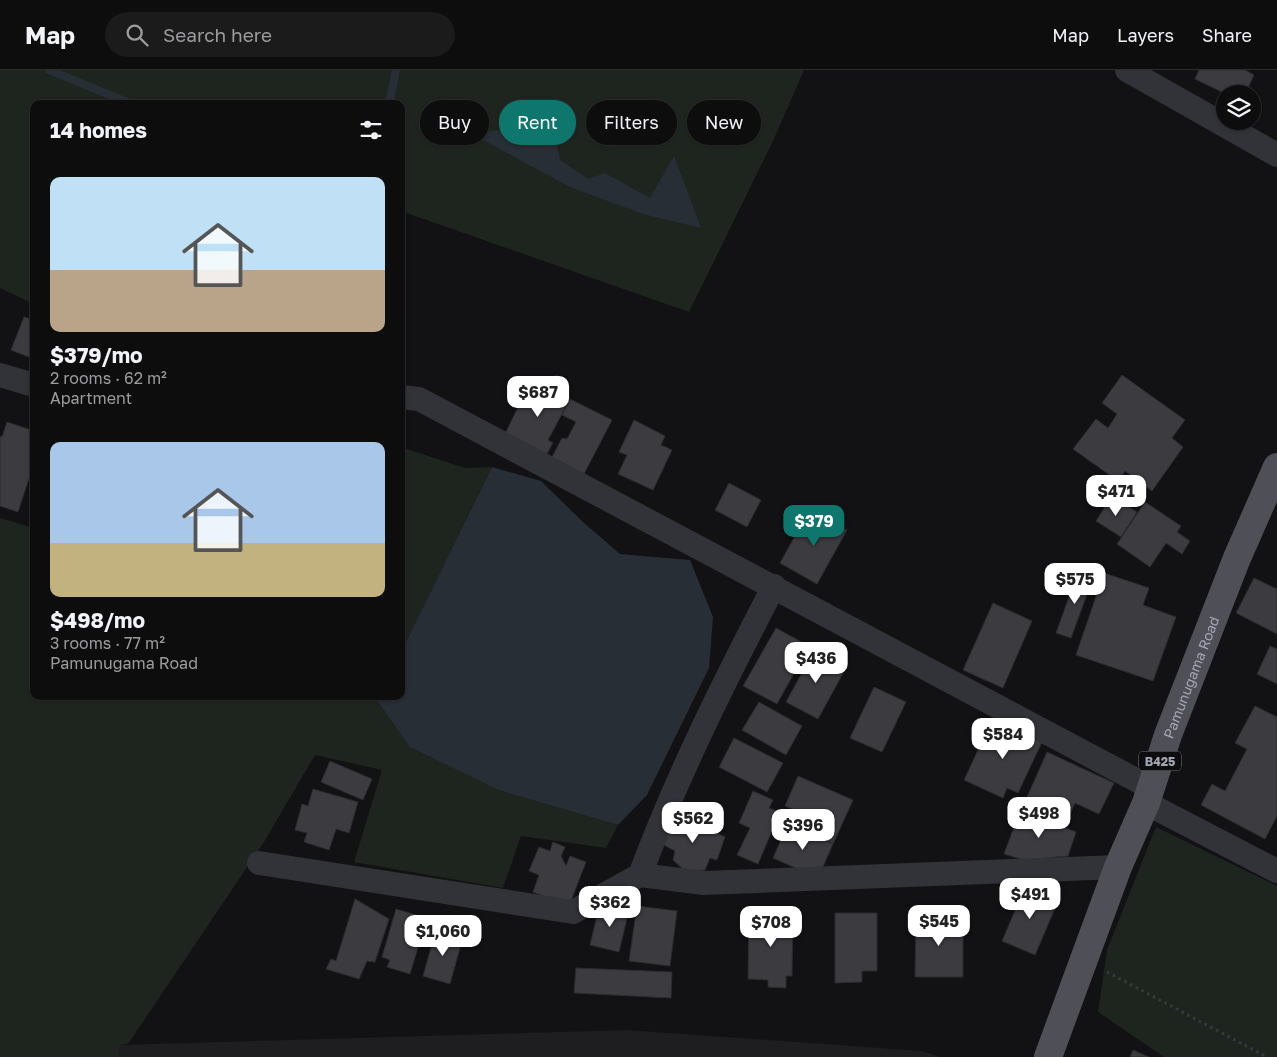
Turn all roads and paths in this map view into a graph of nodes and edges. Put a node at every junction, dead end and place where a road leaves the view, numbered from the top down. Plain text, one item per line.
1 (1126, 70) edge
2 (1277, 155) edge
3 (0, 375) edge
4 (30, 384) edge
5 (405, 397) edge
6 (1277, 467) edge
7 (774, 586) junction
8 (1148, 795) junction
9 (259, 863) dead end
10 (1118, 866) junction
11 (1277, 872) edge
12 (640, 875) junction
13 (1084, 960) junction
14 (1048, 1057) edge
15 (1267, 1057) edge

1 - 2 street
3 - 4 street
5 - 7 street
6 - 8 main road, Pamunugama Road / B425
7 - 8 street
7 - 12 street
8 - 10 main road, Pamunugama Road / B425
8 - 11 street
9 - 12 street
10 - 12 street
10 - 13 main road, Pamunugama Road / B425
13 - 14 main road, Pamunugama Road / B425
13 - 15 path

